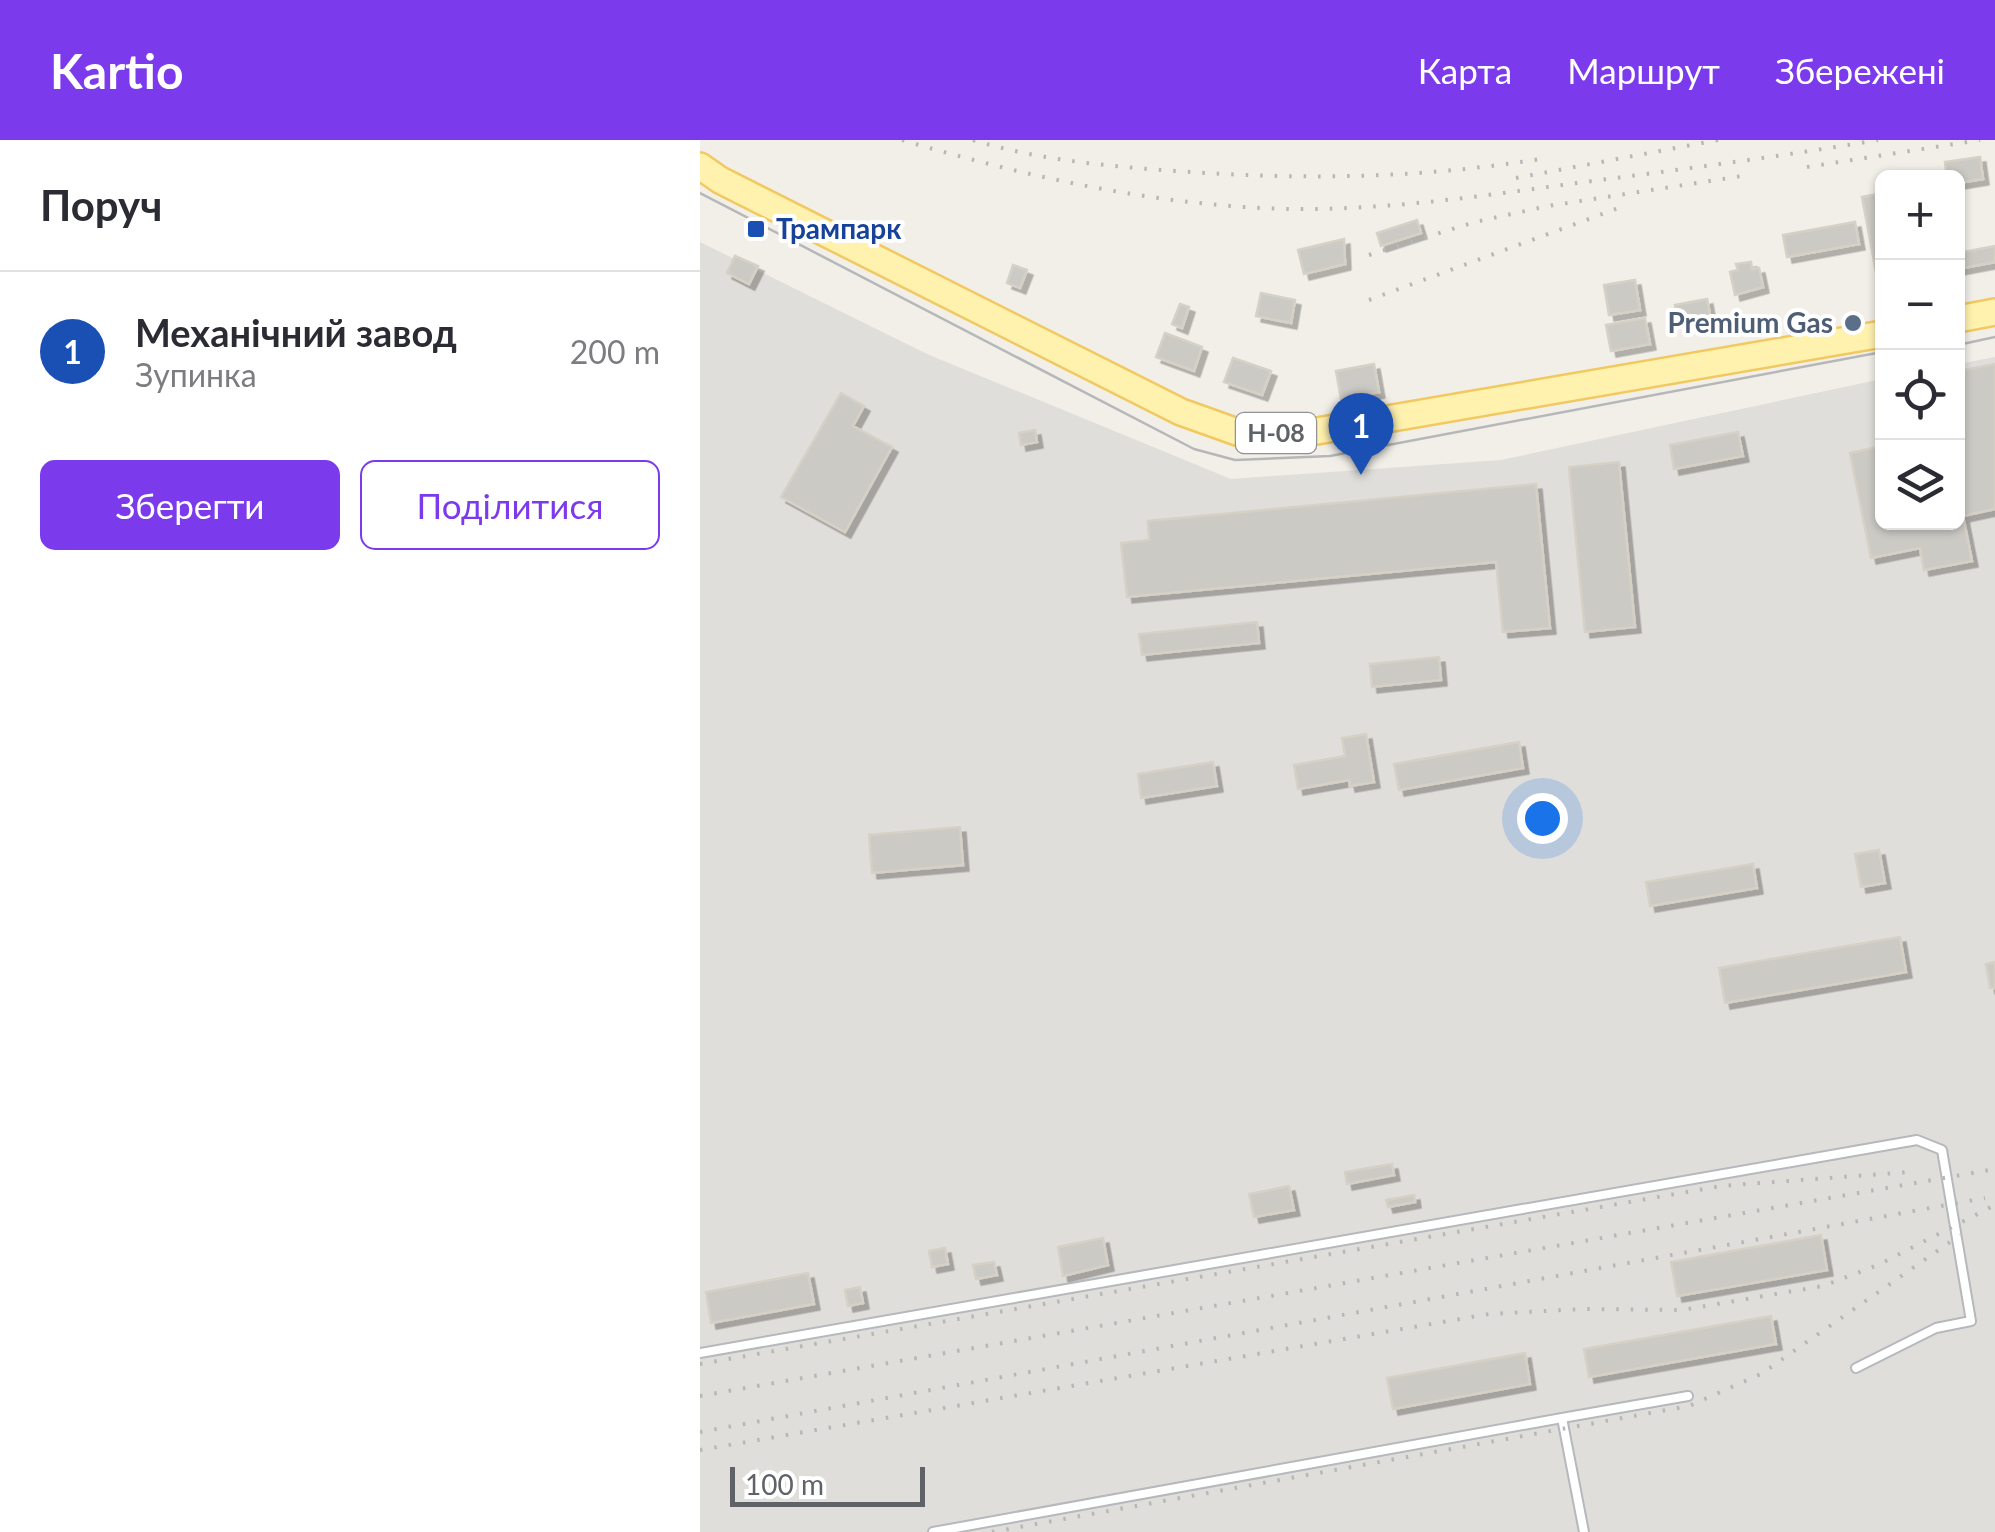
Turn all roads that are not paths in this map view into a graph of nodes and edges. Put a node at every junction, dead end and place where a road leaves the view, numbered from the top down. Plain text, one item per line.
1 (710, 173) edge
2 (1995, 312) edge
3 (1965, 318) edge
4 (1875, 335) edge
5 (700, 1353) edge
6 (1856, 1368) dead end
7 (1688, 1396) dead end
8 (1562, 1418) junction
9 (1586, 1530) edge
10 (933, 1532) edge

1 - 4 main road, Н-08
2 - 3 main road
5 - 6 lane
7 - 8 lane
8 - 9 lane
8 - 10 lane

